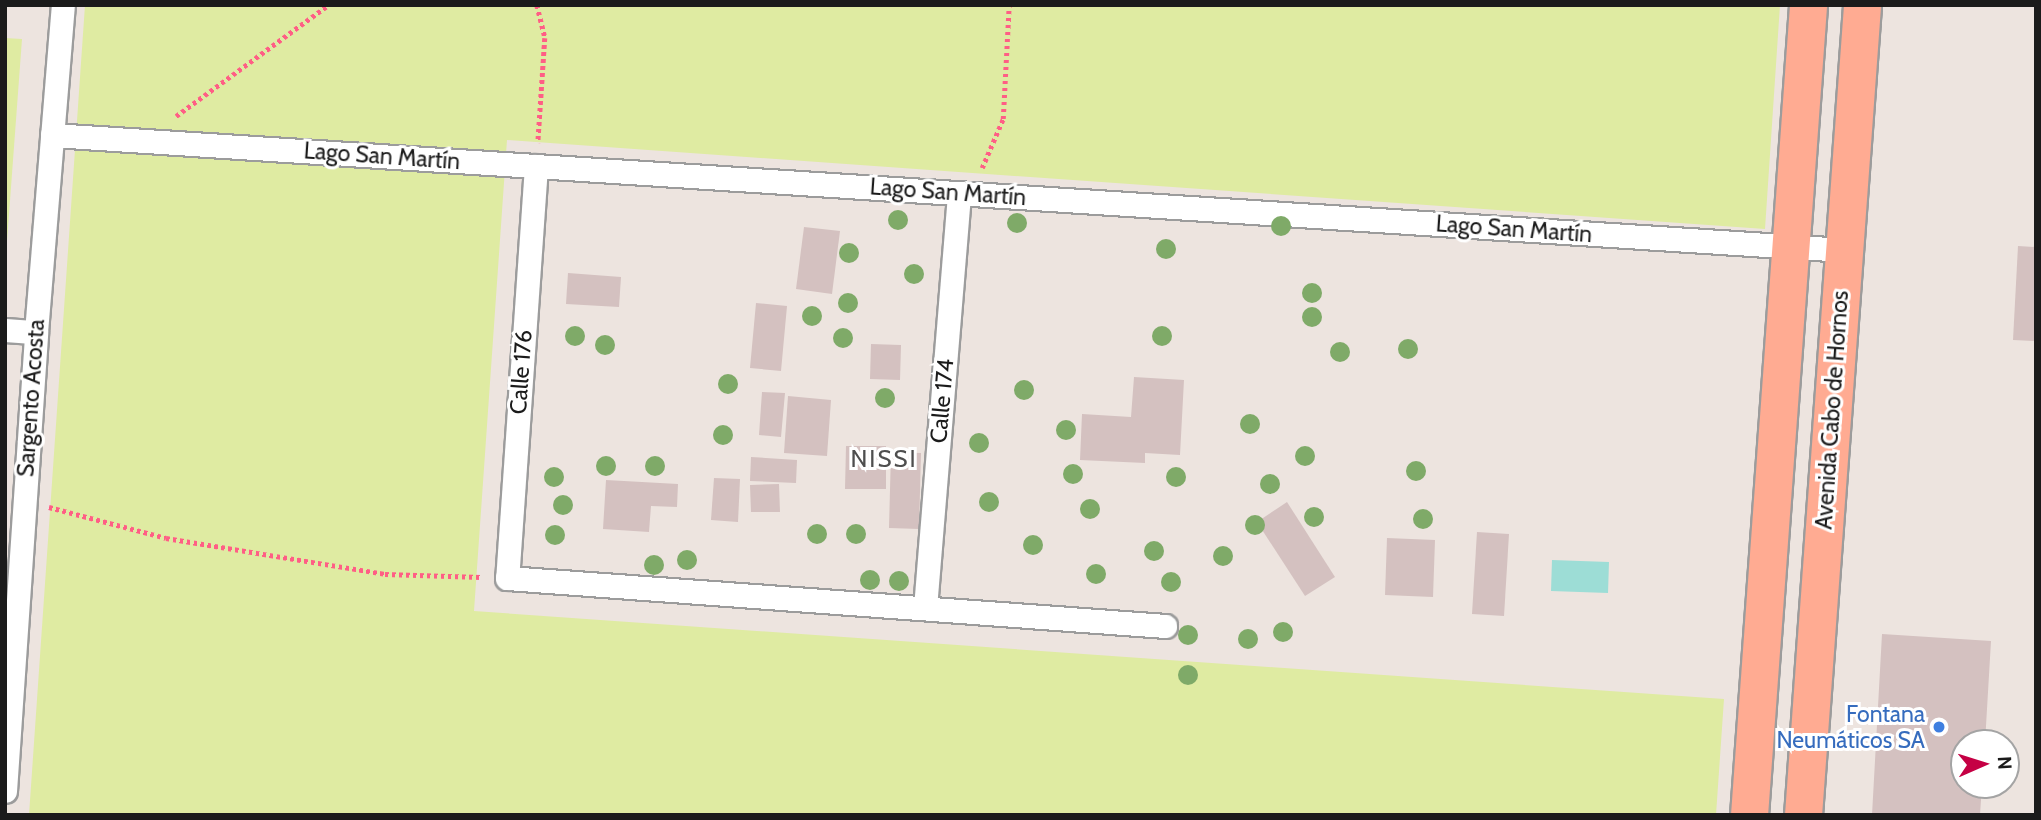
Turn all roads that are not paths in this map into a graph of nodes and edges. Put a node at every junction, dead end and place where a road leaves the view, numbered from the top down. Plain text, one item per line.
1 (64, 5) edge
2 (1808, 5) edge
3 (1862, 5) edge
4 (52, 135) junction
5 (536, 166) junction
6 (965, 194) junction
7 (1791, 247) junction
8 (1844, 250) junction
9 (5, 330) edge
10 (36, 332) junction
11 (925, 608) junction
12 (1165, 626) dead end
13 (5, 791) edge
14 (1749, 815) edge
15 (1803, 815) edge

1 - 4 street, Sargento Acosta
2 - 7 main road
3 - 8 main road, Avenida Cabo de Hornos
4 - 5 street, Lago San Martín
4 - 10 street, Sargento Acosta
5 - 6 street, Lago San Martín
5 - 11 street, Calle 176
6 - 7 street, Lago San Martín
6 - 11 street, Calle 174
7 - 8 street, Lago San Martín
7 - 14 main road
8 - 15 main road, Avenida Cabo de Hornos
9 - 10 street
10 - 13 street, Sargento Acosta
11 - 12 street

